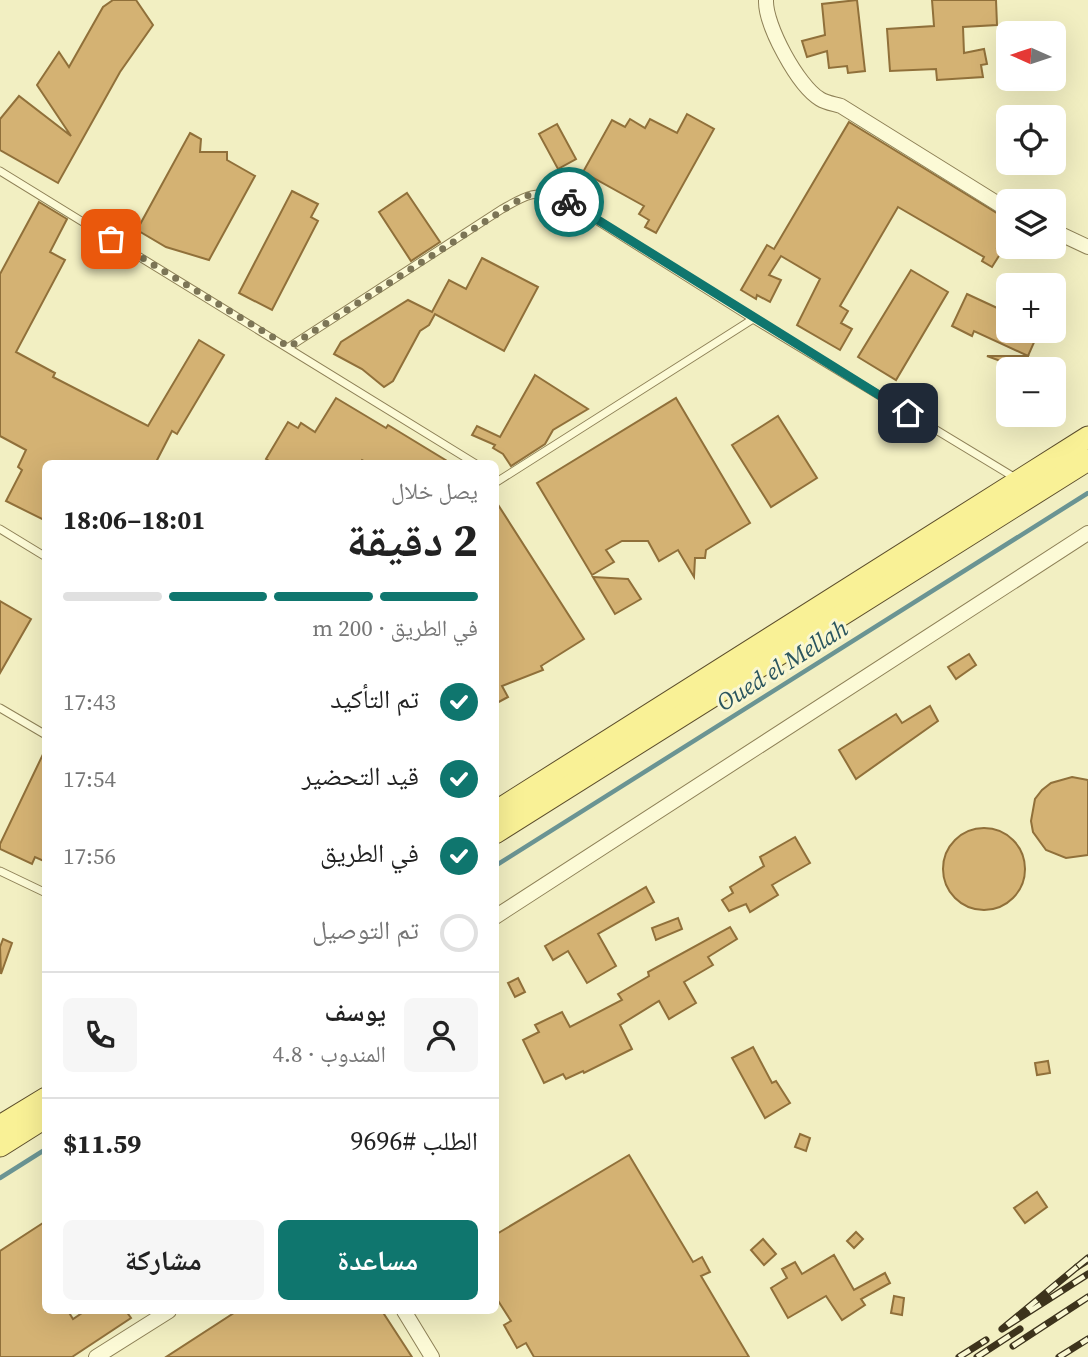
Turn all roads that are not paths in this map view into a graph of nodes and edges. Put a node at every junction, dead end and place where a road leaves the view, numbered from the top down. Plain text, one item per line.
1 (766, 0) edge
2 (0, 171) edge
3 (996, 203) edge
4 (1066, 237) edge
5 (1088, 247) edge
6 (753, 319) junction
7 (289, 347) junction
8 (1088, 437) edge
9 (470, 460) edge
10 (1088, 460) edge
11 (499, 478) edge
12 (1028, 486) junction
13 (0, 529) edge
14 (1088, 533) edge
15 (42, 555) edge
16 (0, 708) edge
17 (42, 733) edge
18 (499, 810) edge
19 (499, 830) edge
20 (0, 871) edge
21 (42, 891) edge
22 (499, 914) edge
23 (42, 1100) edge
24 (42, 1120) edge
25 (0, 1126) edge
26 (0, 1146) edge
27 (164, 1314) edge
28 (406, 1314) edge
29 (96, 1357) edge
30 (432, 1357) edge

1 - 3 street
2 - 7 lane
4 - 5 street
6 - 7 lane
6 - 11 lane
6 - 12 lane
7 - 9 lane
8 - 12 main road
10 - 12 main road
12 - 18 main road
12 - 19 main road
13 - 15 lane
14 - 22 street
16 - 17 lane
20 - 21 lane
23 - 25 main road
24 - 26 main road
27 - 29 street
28 - 30 street

